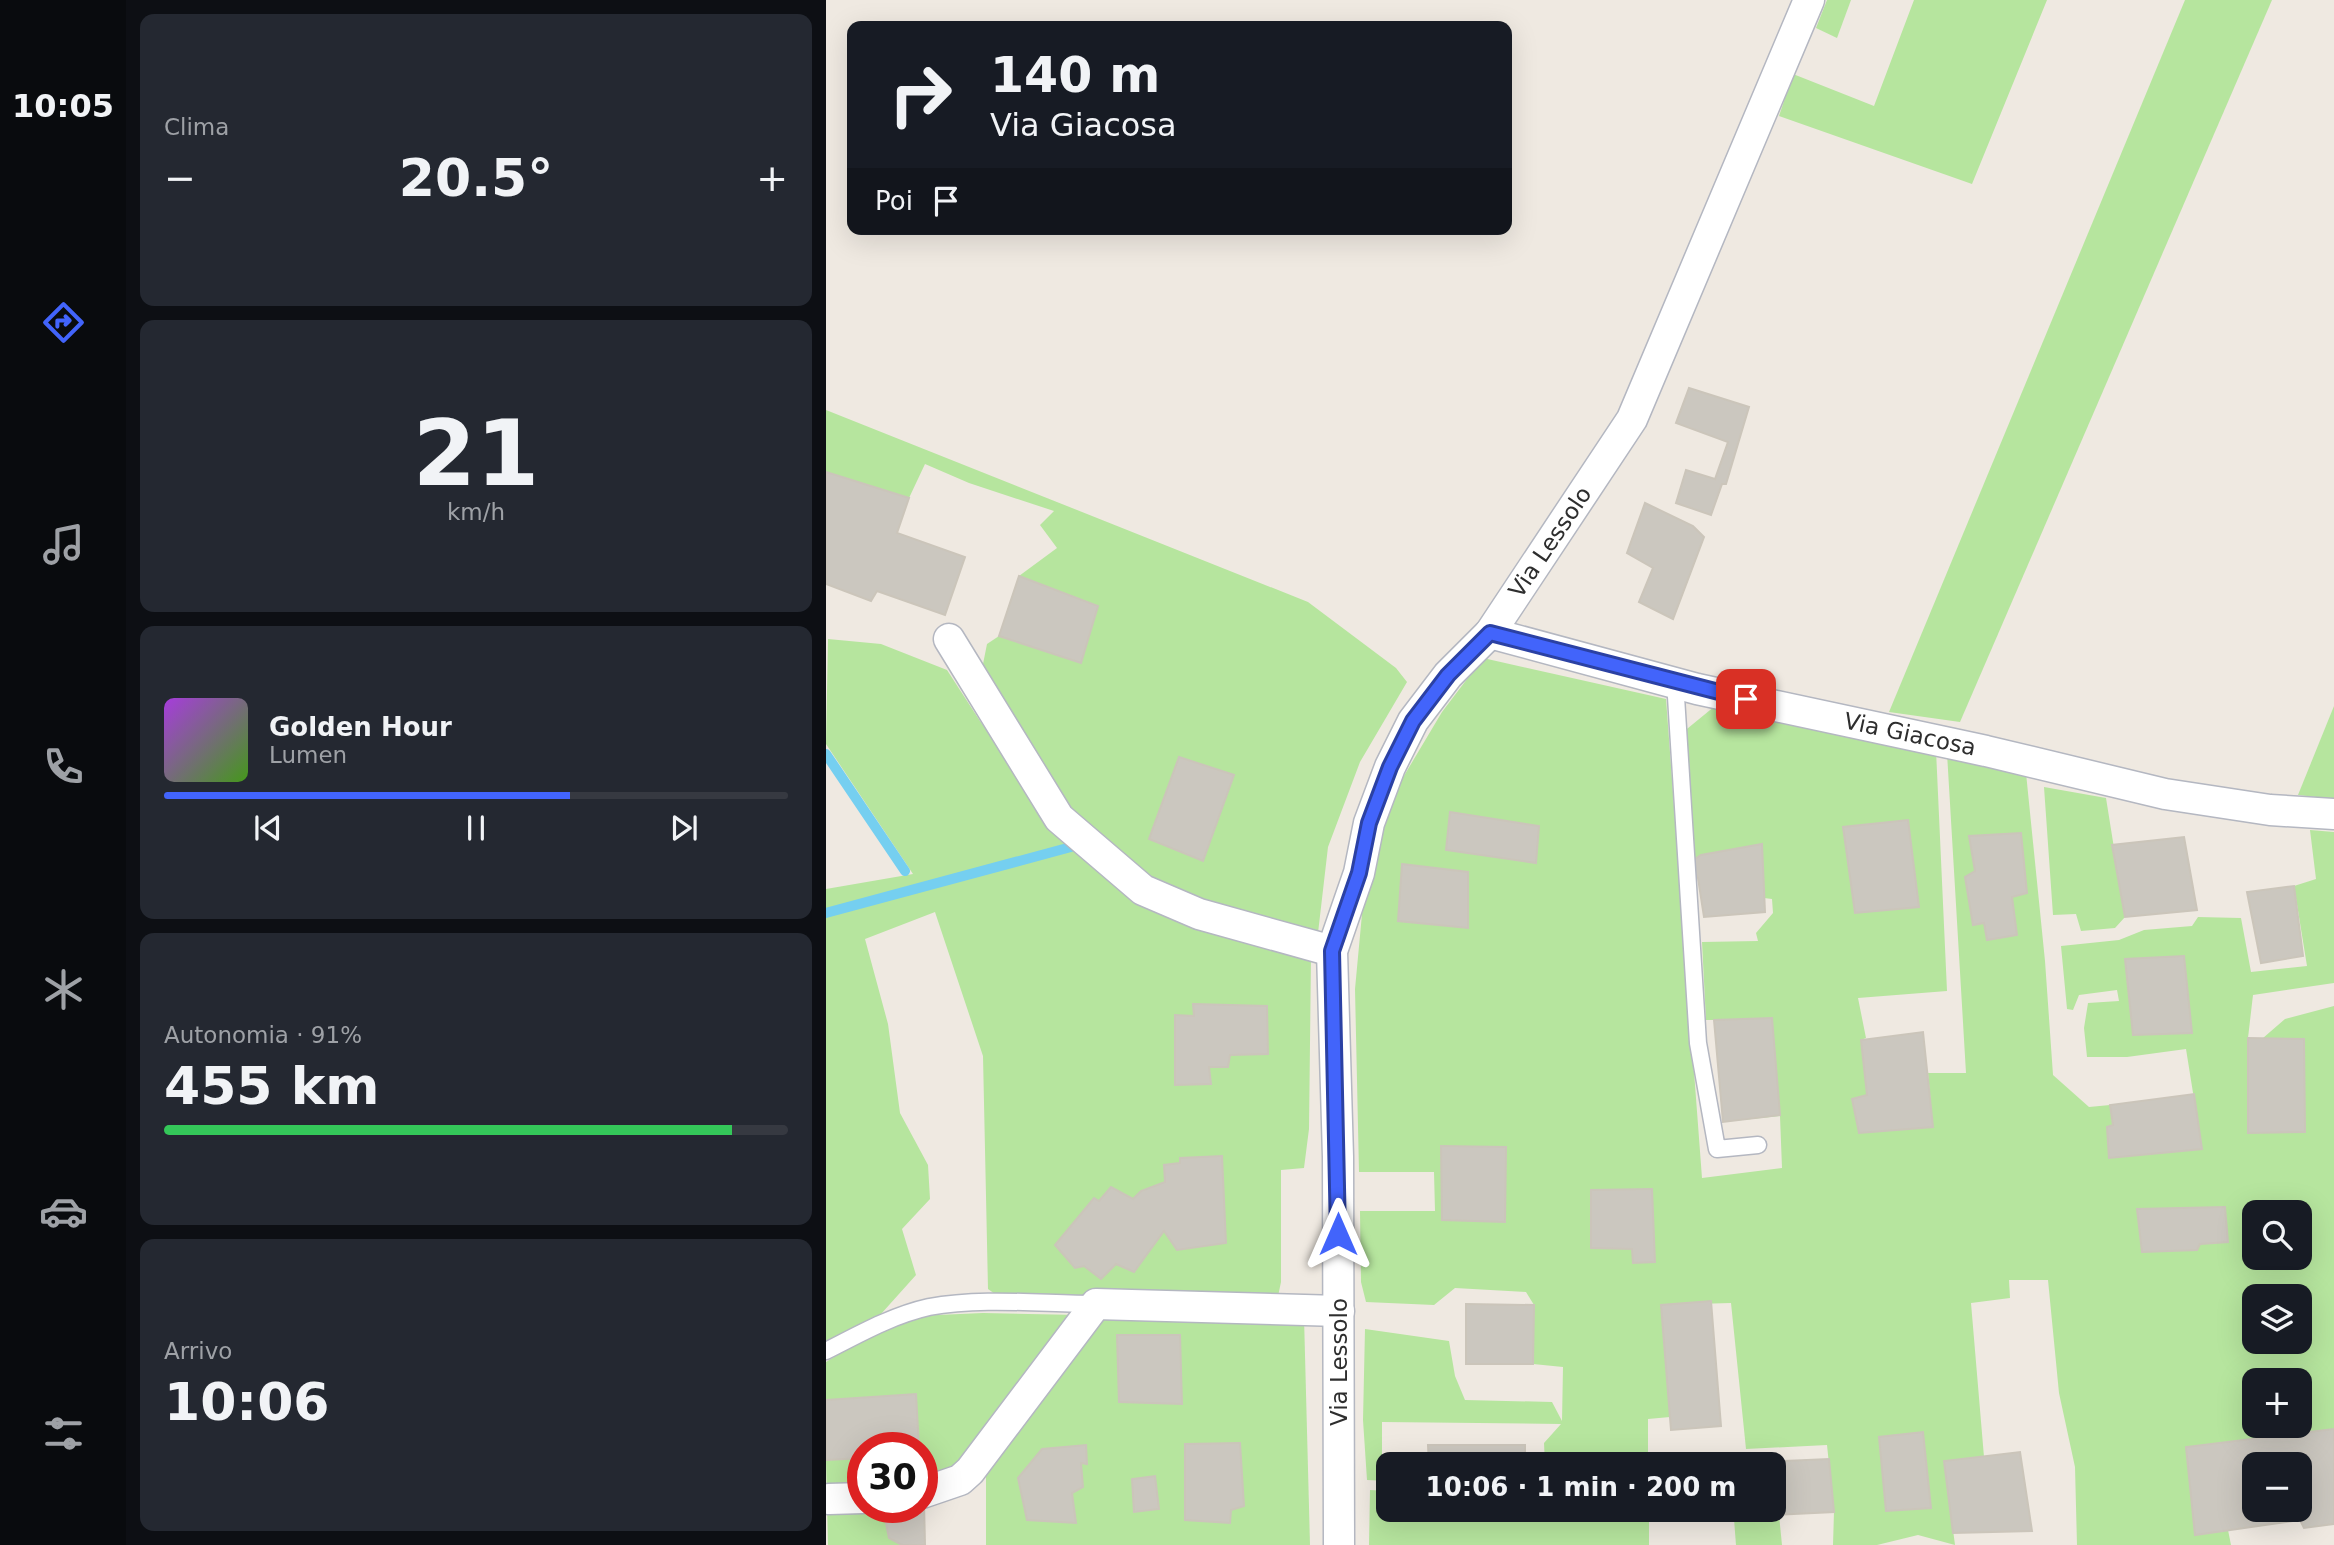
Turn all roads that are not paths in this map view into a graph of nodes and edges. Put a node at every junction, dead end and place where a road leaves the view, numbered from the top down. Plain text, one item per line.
1 (1809, 0) edge
2 (1490, 633) junction
3 (949, 639) dead end
4 (1675, 681) junction
5 (2334, 814) edge
6 (1332, 951) junction
7 (1758, 1145) dead end
8 (1096, 1304) junction
9 (1339, 1311) junction
10 (826, 1351) edge
11 (938, 1488) edge
12 (847, 1498) edge
13 (829, 1499) dead end
14 (1339, 1545) edge

1 - 2 street, Via Lessolo
2 - 4 street, Via Giacosa
2 - 6 street, Via Lessolo
3 - 6 street
4 - 5 street, Via Giacosa
4 - 7 lane
6 - 9 street, Via Lessolo
8 - 9 street
8 - 10 lane
8 - 11 street
9 - 14 street, Via Lessolo
12 - 13 street

